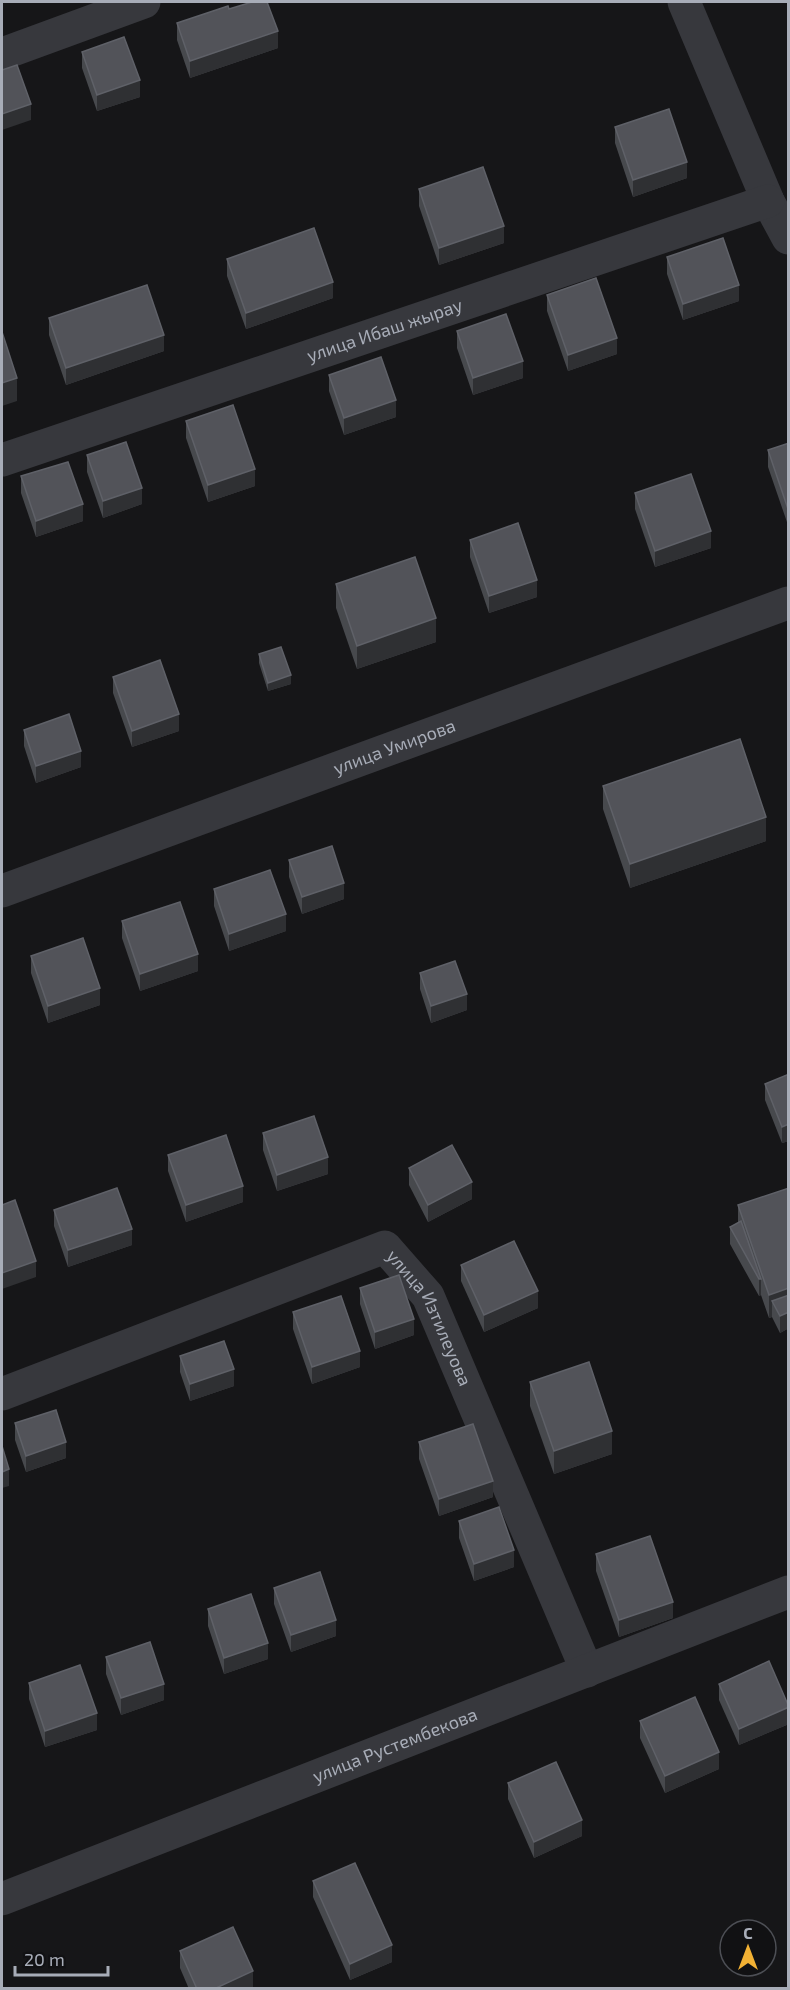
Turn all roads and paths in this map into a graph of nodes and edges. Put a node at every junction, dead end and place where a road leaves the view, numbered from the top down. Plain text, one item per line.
1 (144, 2) edge
2 (684, 2) edge
3 (2, 54) edge
4 (768, 201) junction
5 (789, 237) edge
6 (2, 460) edge
7 (789, 603) edge
8 (2, 891) edge
9 (2, 1394) edge
10 (789, 1592) edge
11 (587, 1671) junction
12 (2, 1899) edge

1 - 3 street
2 - 4 street
4 - 5 street
4 - 6 street, улица Ибаш жырау
7 - 8 street, улица Умирова
9 - 11 street, улица Изтилеуова
10 - 11 street, улица Рустембекова
11 - 12 street, улица Рустембекова

